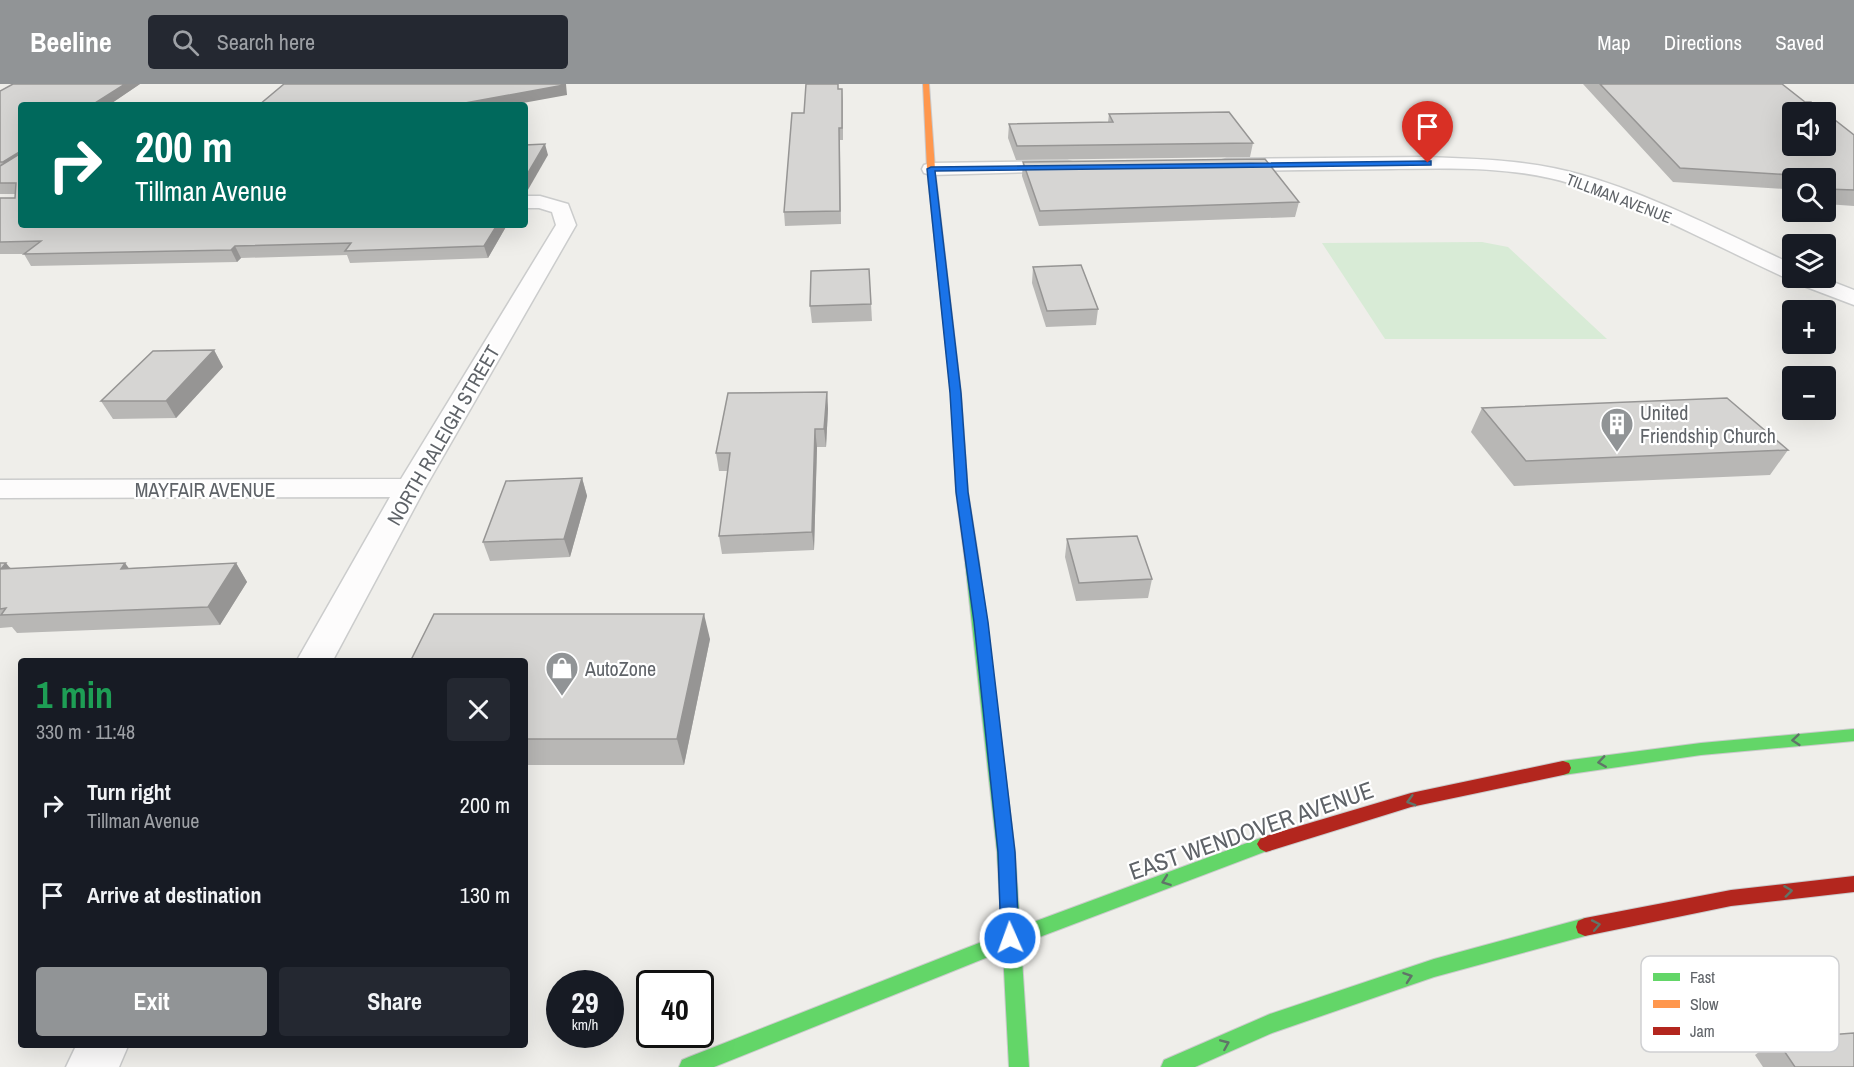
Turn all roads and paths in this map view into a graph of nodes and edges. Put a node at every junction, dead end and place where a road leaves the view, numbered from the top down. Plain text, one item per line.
1 (926, 84) edge
2 (1207, 166) edge
3 (1087, 167) edge
4 (931, 169) junction
5 (528, 202) edge
6 (1782, 267) edge
7 (1829, 288) edge
8 (1854, 298) edge
9 (410, 488) junction
10 (0, 489) edge
11 (316, 658) edge
12 (1854, 735) edge
13 (1854, 884) edge
14 (1010, 938) junction
15 (102, 1048) edge
16 (92, 1067) edge
17 (689, 1067) edge
18 (1019, 1067) edge
19 (1171, 1067) edge

1 - 4 main road
2 - 6 street, TILLMAN AVENUE
3 - 4 street
4 - 14 main road
5 - 9 street, NORTH RALEIGH STREET
7 - 8 street
9 - 10 street, MAYFAIR AVENUE
9 - 11 street, NORTH RALEIGH STREET
12 -> 14 main road, EAST WENDOVER AVENUE
19 -> 13 main road
14 - 17 main road, EAST WENDOVER AVENUE
14 - 18 main road
15 - 16 street

